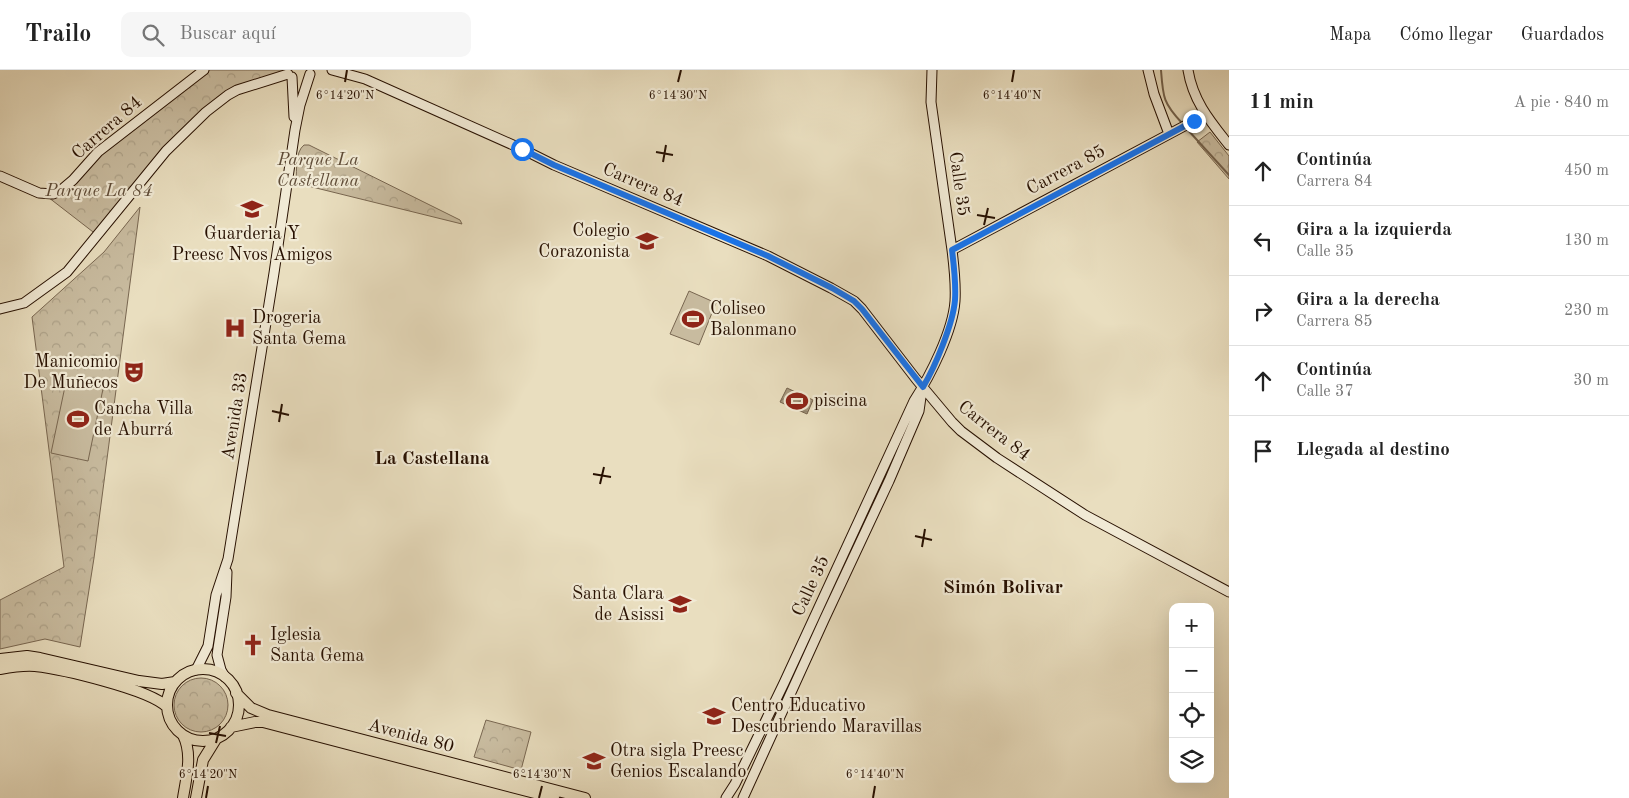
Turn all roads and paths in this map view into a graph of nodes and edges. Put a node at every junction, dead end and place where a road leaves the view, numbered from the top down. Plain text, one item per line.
1 (204, 70) edge
2 (332, 70) edge
3 (932, 70) edge
4 (1148, 70) edge
5 (1188, 70) edge
6 (311, 72) edge
7 (288, 74) edge
8 (1205, 115) junction
9 (295, 130) junction
10 (1171, 133) junction
11 (1229, 145) edge
12 (0, 176) edge
13 (952, 250) junction
14 (0, 309) edge
15 (923, 387) junction
16 (228, 559) junction
17 (1229, 592) edge
18 (0, 659) edge
19 (0, 669) edge
20 (196, 670) junction
21 (225, 677) junction
22 (175, 682) junction
23 (236, 693) junction
24 (167, 707) junction
25 (231, 727) junction
26 (183, 736) junction
27 (216, 739) junction
28 (183, 798) edge
29 (196, 798) edge
30 (554, 798) edge
31 (584, 798) edge
32 (726, 798) edge
33 (743, 798) edge

1 - 12 street, Carrera 84
2 - 15 street, Carrera 84
3 - 13 street, Calle 35
4 - 10 street
5 - 8 street
6 - 7 street
6 - 9 street, Avenida 33
7 - 9 street, Avenida 33
7 - 14 street
8 - 10 street, Carrera 85
8 - 11 street
9 - 16 street, Avenida 33
10 - 13 street, Carrera 85
13 - 15 street, Calle 35
15 - 17 street, Carrera 84
15 - 32 street, Calle 35
15 - 33 street, Calle 35
16 - 20 street, Avenida 33
16 - 21 street, Avenida 33
18 - 22 main road
19 - 24 main road
20 - 21 main road
20 - 22 main road
21 - 23 main road
22 - 24 main road
23 - 25 main road
23 - 31 main road, Avenida 80
24 - 26 main road
25 - 27 main road
25 - 30 main road, Avenida 80
26 - 27 main road
26 - 28 main road
27 - 29 main road

